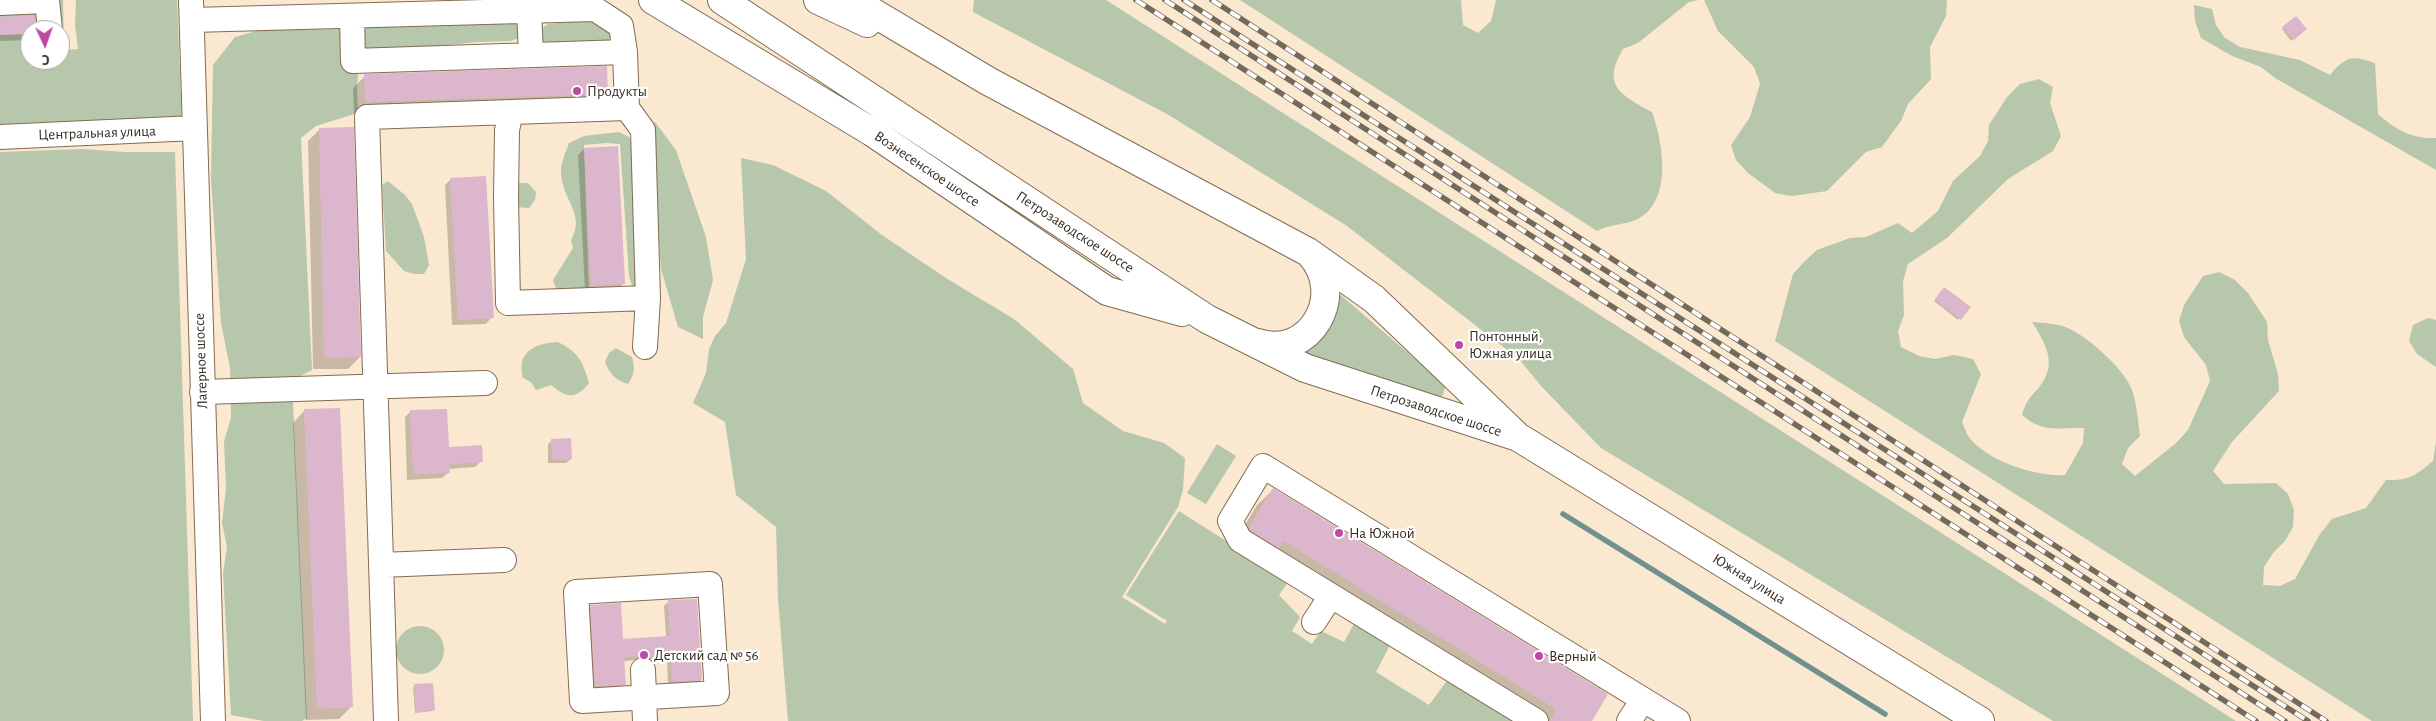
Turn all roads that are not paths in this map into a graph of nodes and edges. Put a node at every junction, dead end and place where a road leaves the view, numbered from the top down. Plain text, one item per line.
1 (653, 0) edge
2 (722, 0) edge
3 (818, 0) edge
4 (852, 0) edge
5 (47, 1) edge
6 (0, 3) edge
7 (192, 10) edge
8 (529, 10) junction
9 (352, 16) junction
10 (49, 20) edge
11 (625, 52) junction
12 (531, 54) junction
13 (988, 81) junction
14 (627, 108) junction
15 (511, 112) junction
16 (195, 128) junction
17 (0, 136) edge
18 (1308, 252) junction
19 (648, 298) junction
20 (1208, 319) junction
21 (1250, 340) junction
22 (645, 348) dead end
23 (485, 383) dead end
24 (376, 387) junction
25 (202, 392) junction
26 (1518, 437) junction
27 (504, 560) dead end
28 (381, 565) junction
29 (1331, 596) junction
30 (1314, 622) dead end
31 (643, 670) dead end
32 (644, 697) junction
33 (1643, 700) junction
34 (1969, 718) edge
35 (213, 721) edge
36 (386, 721) edge
37 (645, 721) edge
38 (1536, 721) edge
39 (1629, 721) edge
40 (1678, 721) edge

1 - 20 main road, Вознесенское шоссе
2 - 20 main road, Петрозаводское шоссе
3 - 13 main road
4 - 13 main road, Петрозаводское шоссе
5 - 6 street
5 - 10 street
7 - 9 street
7 - 16 street, Лагерное шоссе
8 - 9 street
8 - 11 street
8 - 12 street
9 - 12 street
11 - 12 street
11 - 14 street
13 - 18 main road, Петрозаводское шоссе
14 - 15 street
14 - 19 street
15 - 19 street
15 - 24 street
16 - 17 street, Центральная улица
16 - 25 street, Лагерное шоссе
18 - 21 main road
18 - 26 main road, Петрозаводское шоссе
19 - 22 street
20 - 21 main road, Петрозаводское шоссе
21 - 26 main road, Петрозаводское шоссе
23 - 24 street
24 - 25 street
24 - 28 street
25 - 35 street, Лагерное шоссе
26 - 34 main road, Южная улица
27 - 28 street
28 - 36 street
29 - 30 street
29 - 33 street
29 - 38 street
31 - 32 street
32 - 32 street
32 - 37 street
33 - 39 street
33 - 40 street

